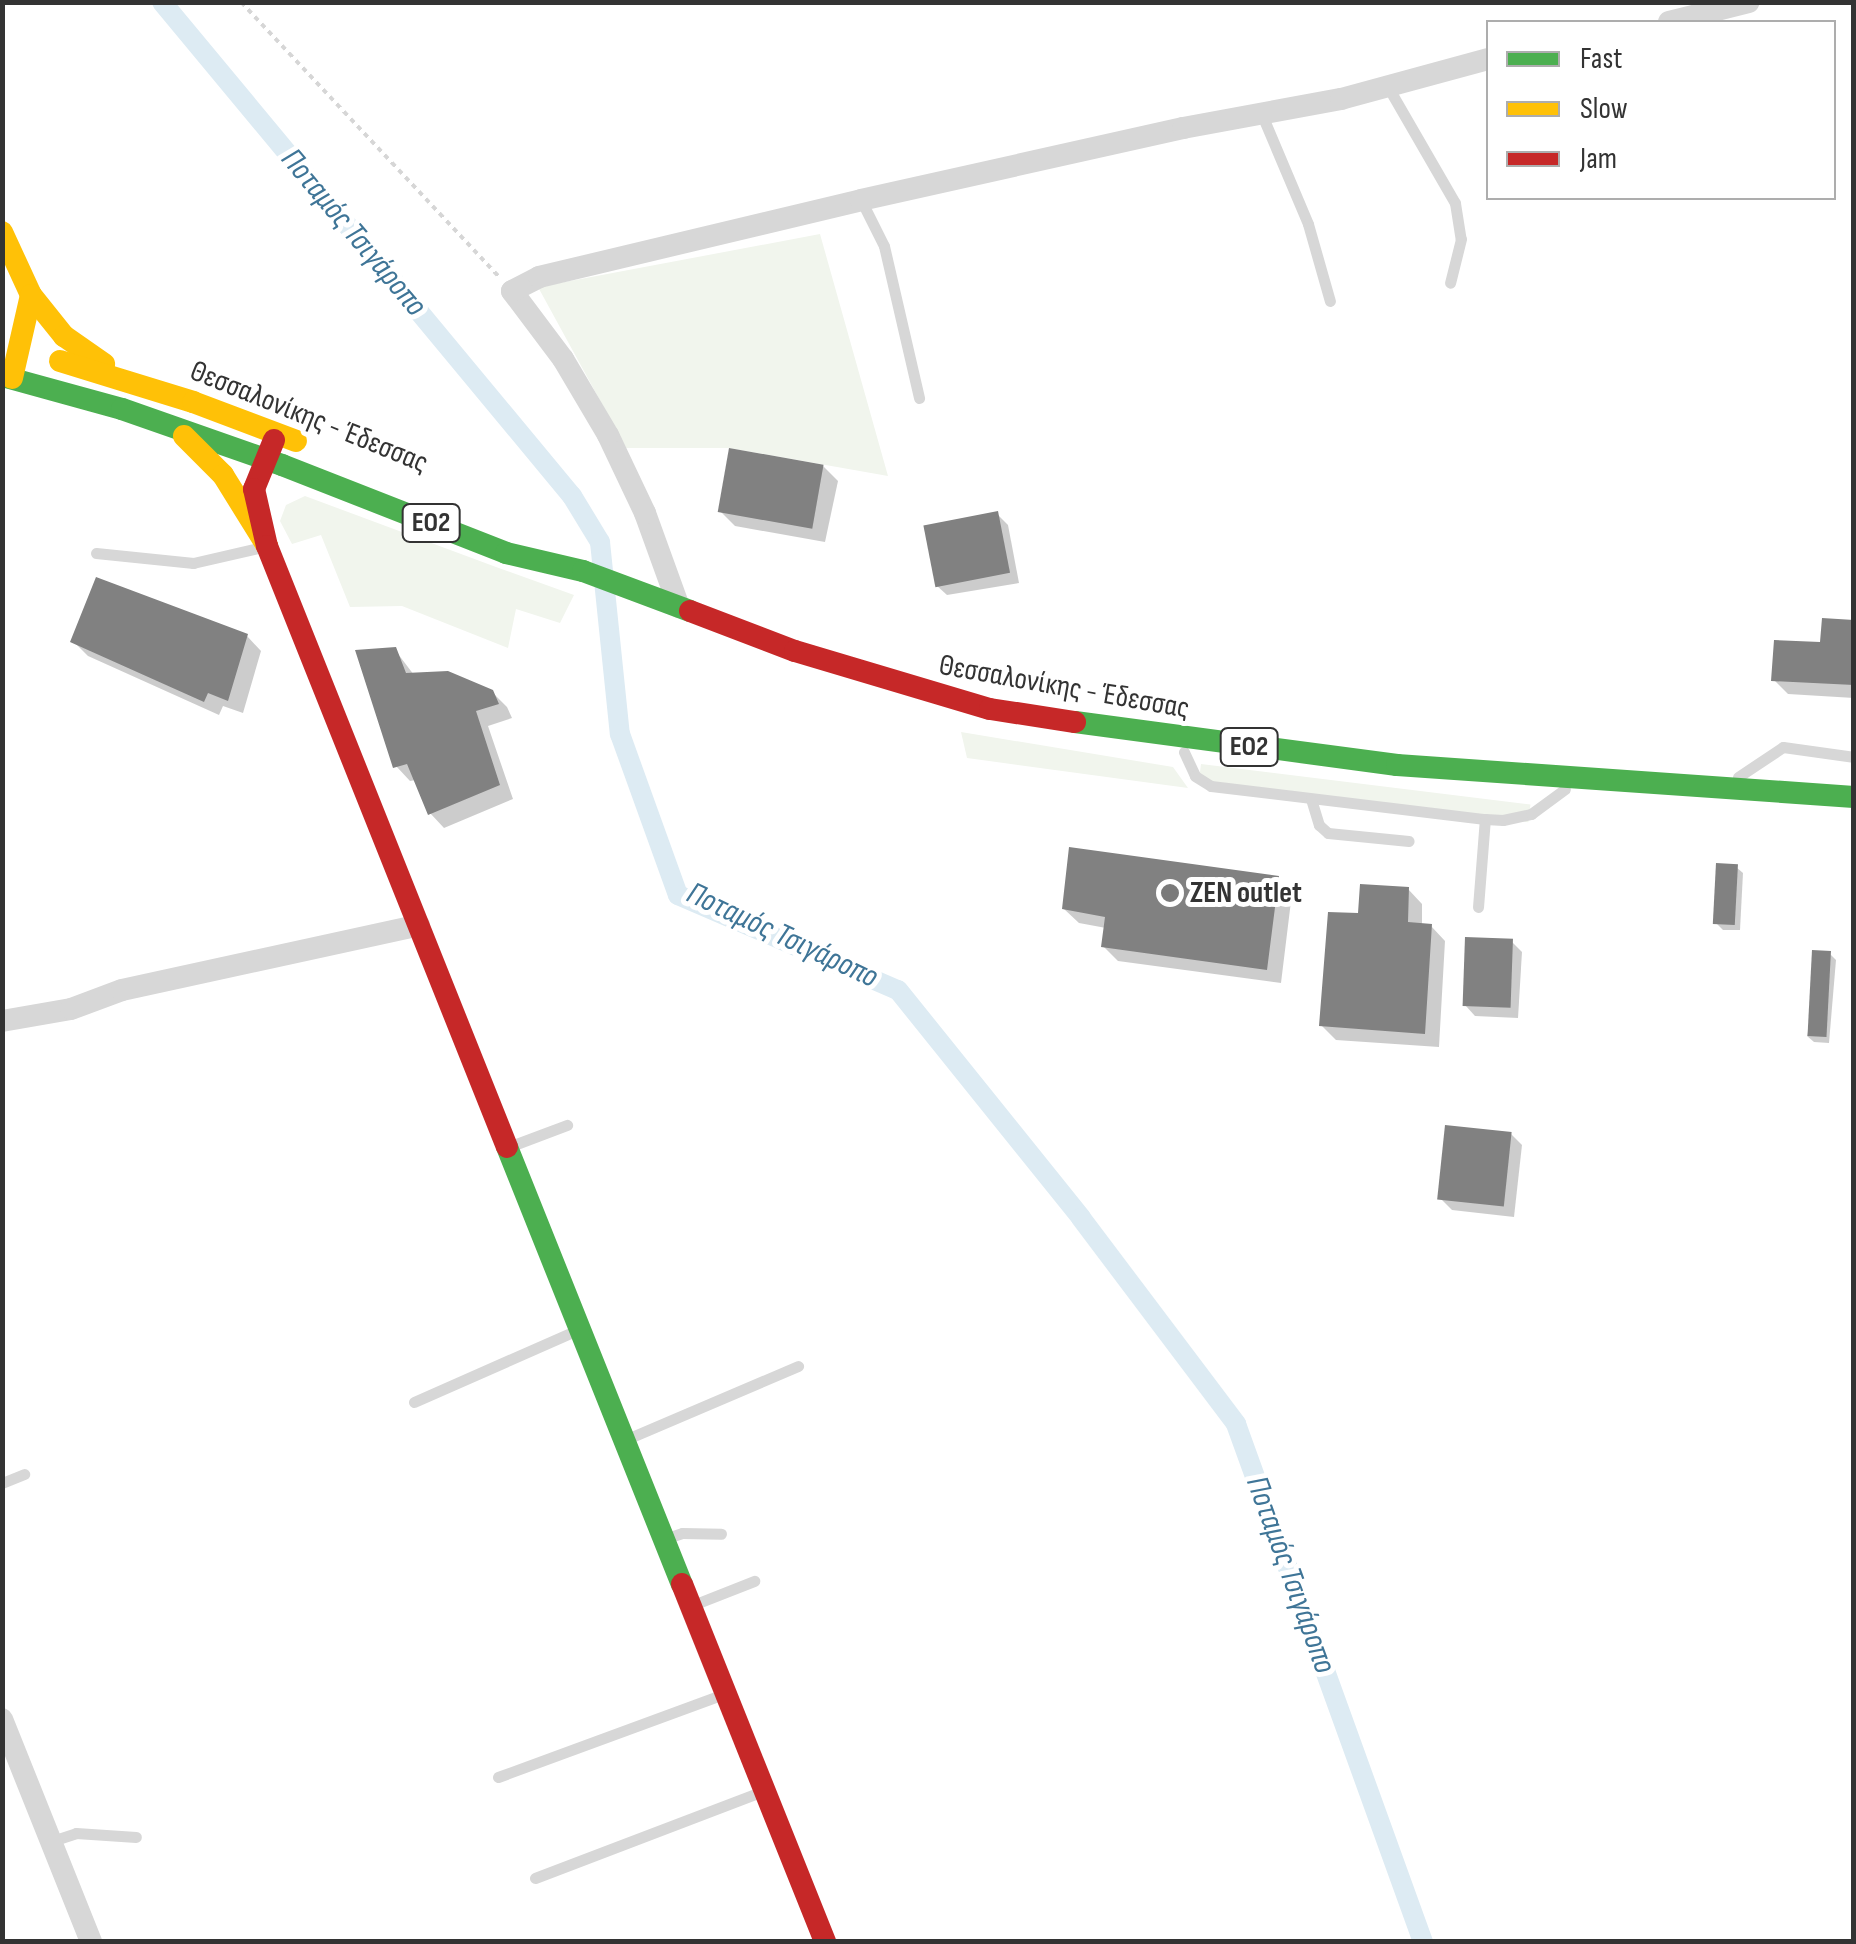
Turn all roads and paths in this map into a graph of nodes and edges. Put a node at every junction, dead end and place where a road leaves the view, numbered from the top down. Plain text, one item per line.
1 (241, 2) edge
2 (1750, 2) edge
3 (1678, 20) edge
4 (1486, 66) edge
5 (1388, 86) junction
6 (1262, 115) junction
7 (861, 200) junction
8 (5, 239) edge
9 (1450, 283) dead end
10 (512, 290) junction
11 (31, 295) junction
12 (1330, 300) dead end
13 (2, 320) edge
14 (10, 349) edge
15 (7, 377) edge
16 (129, 380) junction
17 (919, 398) dead end
18 (176, 429) junction
19 (285, 437) junction
20 (318, 450) dead end
21 (273, 462) junction
22 (416, 492) dead end
23 (267, 546) junction
24 (96, 553) dead end
25 (583, 571) junction
26 (670, 603) junction
27 (1178, 738) junction
28 (1854, 757) edge
29 (1578, 779) junction
30 (1720, 790) junction
31 (1854, 797) edge
32 (1310, 799) junction
33 (1484, 818) junction
34 (1410, 841) dead end
35 (1478, 907) dead end
36 (419, 925) junction
37 (2, 1021) edge
38 (567, 1125) dead end
39 (507, 1148) junction
40 (579, 1330) junction
41 (798, 1366) dead end
42 (414, 1402) dead end
43 (623, 1440) junction
44 (24, 1474) dead end
45 (2, 1484) edge
46 (720, 1534) dead end
47 (662, 1539) junction
48 (754, 1581) dead end
49 (689, 1607) junction
50 (724, 1693) junction
51 (2, 1719) edge
52 (498, 1777) dead end
53 (764, 1790) junction
54 (136, 1836) dead end
55 (52, 1841) junction
56 (534, 1878) dead end
57 (91, 1942) edge
58 (825, 1942) edge

1 - 10 path
2 - 3 street
4 - 5 street
5 - 6 street
5 - 9 lane
6 - 7 street
6 - 12 lane
7 - 10 street
7 - 17 lane
8 - 11 main road
8 - 13 main road
10 - 26 street
11 - 14 main road
11 - 16 main road
14 - 15 main road
14 - 16 main road, Θεσσαλονίκης - Έδεσσας
15 - 18 main road, Θεσσαλονίκης - Έδεσσας / ΕΟ2
16 - 19 main road, Θεσσαλονίκης - Έδεσσας
18 - 21 main road, Θεσσαλονίκης - Έδεσσας / ΕΟ2
18 - 23 main road
19 - 20 main road, Θεσσαλονίκης - Έδεσσας
19 - 21 street
21 - 23 main road
21 - 25 main road, Θεσσαλονίκης - Έδεσσας / ΕΟ2
22 - 25 main road, Θεσσαλονίκης - Έδεσσας / ΕΟ2
23 - 24 lane
23 - 36 main road
25 - 26 main road, Θεσσαλονίκης - Έδεσσας / ΕΟ2
26 - 27 main road, Θεσσαλονίκης - Έδεσσας / ΕΟ2
27 - 29 main road, Θεσσαλονίκης - Έδεσσας / ΕΟ2
27 - 32 lane
28 - 30 lane
29 - 30 main road, Θεσσαλονίκης - Έδεσσας / ΕΟ2
29 - 33 lane
30 - 31 main road, Θεσσαλονίκης - Έδεσσας / ΕΟ2
32 - 33 lane
32 - 34 lane
33 - 35 lane
36 - 37 street
36 - 39 main road
38 - 39 lane
39 - 40 main road
40 - 42 lane
40 - 43 main road
41 - 43 lane
43 - 47 main road
44 - 45 lane
46 - 47 lane
47 - 49 main road
48 - 49 lane
49 - 50 main road
50 - 52 lane
50 - 53 main road
51 - 55 street
53 - 56 lane
53 - 58 main road
54 - 55 lane
55 - 57 street

